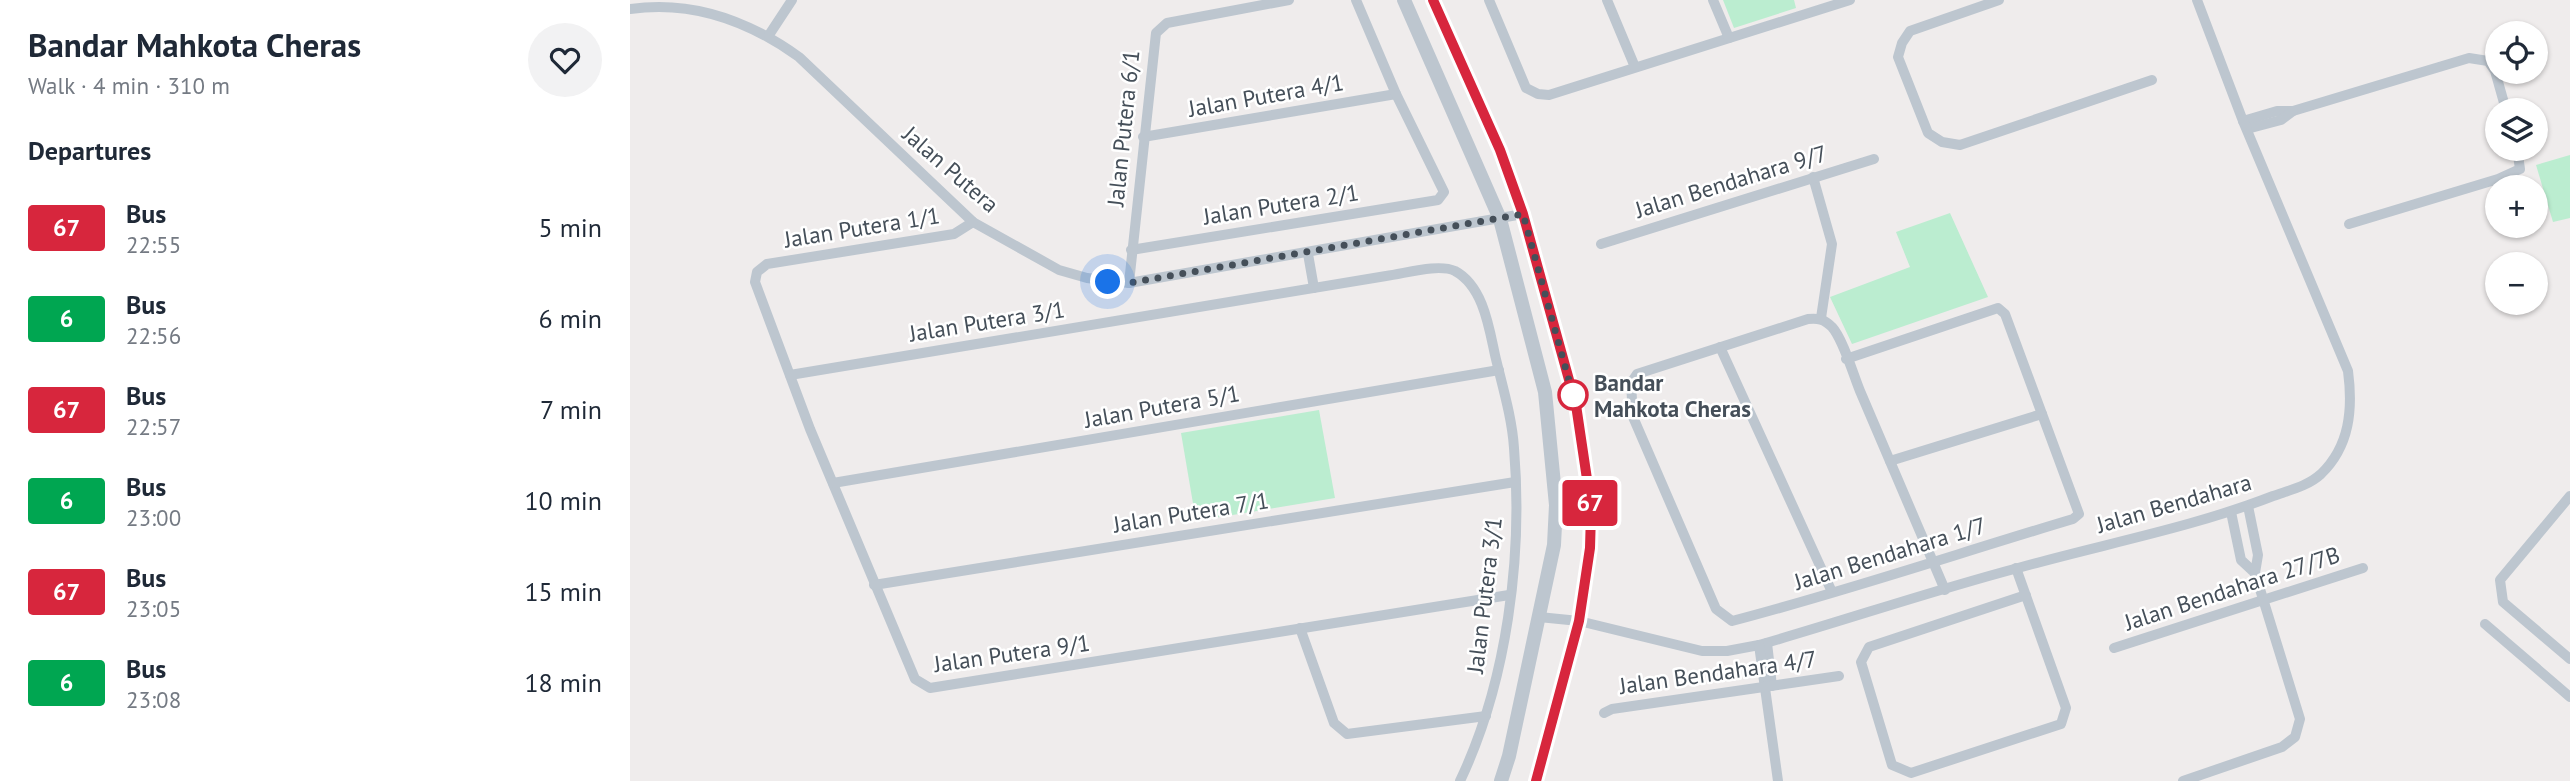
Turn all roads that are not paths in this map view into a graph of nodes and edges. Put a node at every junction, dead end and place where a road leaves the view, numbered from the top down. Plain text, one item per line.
1 (792, 0) edge
2 (1289, 0) edge
3 (1356, 0) edge
4 (1404, 0) edge
5 (1433, 0) edge
6 (1489, 0) edge
7 (1607, 0) edge
8 (1713, 0) edge
9 (1807, 0) edge
10 (1850, 0) edge
11 (1999, 0) edge
12 (2197, 0) edge
13 (630, 9) edge
14 (1811, 13) junction
15 (769, 35) junction
16 (1729, 38) junction
17 (1635, 67) junction
18 (2152, 80) dead end
19 (1396, 94) junction
20 (2503, 98) edge
21 (2245, 125) junction
22 (1143, 137) junction
23 (1874, 159) dead end
24 (2519, 161) edge
25 (1812, 177) junction
26 (1523, 214) junction
27 (1500, 219) junction
28 (973, 222) junction
29 (2349, 224) dead end
30 (1601, 244) dead end
31 (1132, 250) junction
32 (1308, 254) junction
33 (757, 272) joint
34 (1129, 283) junction
35 (1314, 288) junction
36 (1821, 318) junction
37 (1720, 347) junction
38 (1846, 359) junction
39 (1499, 370) junction
40 (790, 374) junction
41 (2042, 414) junction
42 (1890, 461) junction
43 (1516, 482) junction
44 (833, 483) junction
45 (2570, 497) edge
46 (2248, 506) junction
47 (2231, 512) junction
48 (1932, 561) junction
49 (2016, 568) junction
50 (2363, 568) dead end
51 (2255, 573) junction
52 (874, 585) junction
53 (1945, 590) junction
54 (1832, 592) junction
55 (1509, 595) junction
56 (2026, 595) junction
57 (2263, 600) junction
58 (1539, 617) junction
59 (1579, 621) junction
60 (2485, 624) dead end
61 (1300, 628) junction
62 (1763, 644) junction
63 (2114, 648) dead end
64 (2570, 659) edge
65 (1839, 676) dead end
66 (1768, 690) junction
67 (2570, 697) edge
68 (1604, 713) dead end
69 (1486, 716) junction
70 (1460, 781) edge
71 (1501, 781) edge
72 (1536, 781) edge
73 (1778, 781) edge
74 (2183, 781) edge

1 - 15 street
2 - 22 street, Jalan Putera 6/1
3 - 19 street
4 - 27 street
5 - 26 street
6 - 17 street
7 - 17 street
8 - 16 street
9 - 14 street
10 - 14 street
11 - 18 street
12 - 21 street, Jalan Bendahara
13 - 15 street, Jalan Putera
14 - 16 street
15 - 28 street, Jalan Putera
16 - 17 street
19 - 22 street, Jalan Putera 4/1
19 - 31 street, Jalan Putera 2/1
20 - 21 street
21 - 46 street, Jalan Bendahara
22 - 31 street, Jalan Putera 6/1
23 - 25 street, Jalan Bendahara 9/7
24 - 29 street
25 - 30 street, Jalan Bendahara 9/7
25 - 36 street
26 - 27 street, Jalan Putera
26 - 59 street
27 - 32 street, Jalan Putera
27 - 58 street
28 - 33 street, Jalan Putera 1/1
28 - 34 street, Jalan Putera
31 - 34 street, Jalan Putera 6/1
32 - 34 street, Jalan Putera
32 - 35 street
33 - 40 street, Jalan Putera 9/1
35 - 39 street, Jalan Putera 3/1
35 - 40 street, Jalan Putera 3/1
36 - 37 street
36 - 38 street
37 - 54 street
37 - 54 street, Jalan Bendahara 1/7
38 - 41 street
38 - 42 street
39 - 43 street, Jalan Putera 3/1
39 - 44 street, Jalan Putera 5/1
40 - 44 street, Jalan Putera 9/1
41 - 42 street
41 - 48 street, Jalan Bendahara 1/7
42 - 48 street
43 - 52 street, Jalan Putera 7/1
43 - 55 street, Jalan Putera 3/1
44 - 52 street, Jalan Putera 9/1
45 - 64 street
46 - 47 street, Jalan Bendahara
46 - 51 street
47 - 49 street, Jalan Bendahara
47 - 51 street
48 - 53 street
48 - 54 street, Jalan Bendahara 1/7
49 - 53 street, Jalan Bendahara
49 - 56 street
50 - 57 street, Jalan Bendahara 27/7B
51 - 57 street
52 - 61 street, Jalan Putera 9/1
53 - 62 street, Jalan Bendahara
55 - 61 street, Jalan Putera 9/1
55 - 69 street, Jalan Putera 3/1
56 - 56 street
57 - 63 street, Jalan Bendahara 27/7B
57 - 74 street
58 - 59 street, Jalan Bendahara
58 - 71 street
59 - 62 street, Jalan Bendahara
59 - 72 street
60 - 67 street
61 - 69 street
62 - 66 street
65 - 66 street, Jalan Bendahara 4/7
66 - 68 street, Jalan Bendahara 4/7
66 - 73 street
69 - 70 street, Jalan Putera 3/1

